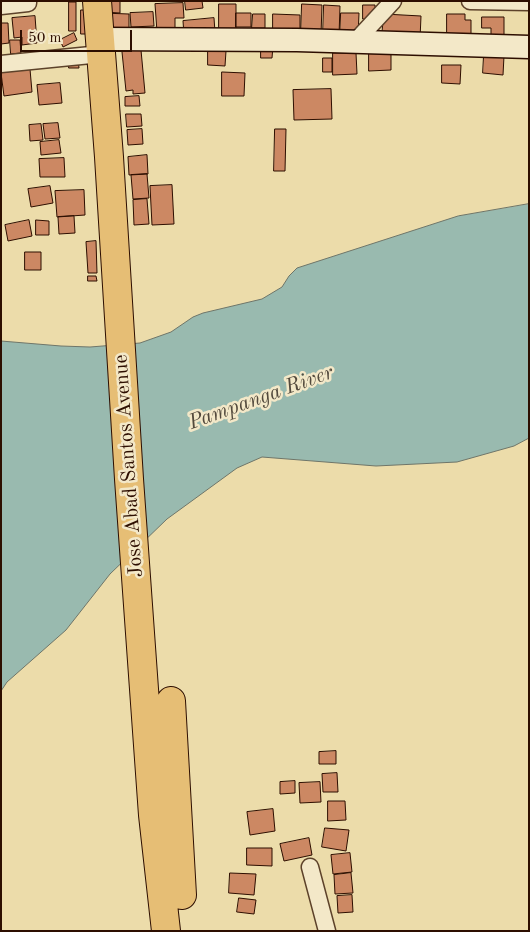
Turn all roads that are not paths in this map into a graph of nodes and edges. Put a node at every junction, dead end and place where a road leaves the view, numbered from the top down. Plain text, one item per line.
1 (97, 1) edge
2 (393, 1) edge
3 (470, 1) edge
4 (529, 2) edge
5 (28, 3) dead end
6 (1, 6) edge
7 (355, 42) junction
8 (101, 47) junction
9 (529, 47) edge
10 (1, 64) edge
11 (171, 700) dead end
12 (310, 867) dead end
13 (182, 895) dead end
14 (166, 931) edge
15 (327, 931) edge

1 - 8 highway, Jose Abad Santos Avenue
2 - 7 street
3 - 4 street
5 - 6 street
7 - 8 street
7 - 9 street
8 - 10 street
8 - 14 highway, Jose Abad Santos Avenue
11 - 13 highway
12 - 15 street

